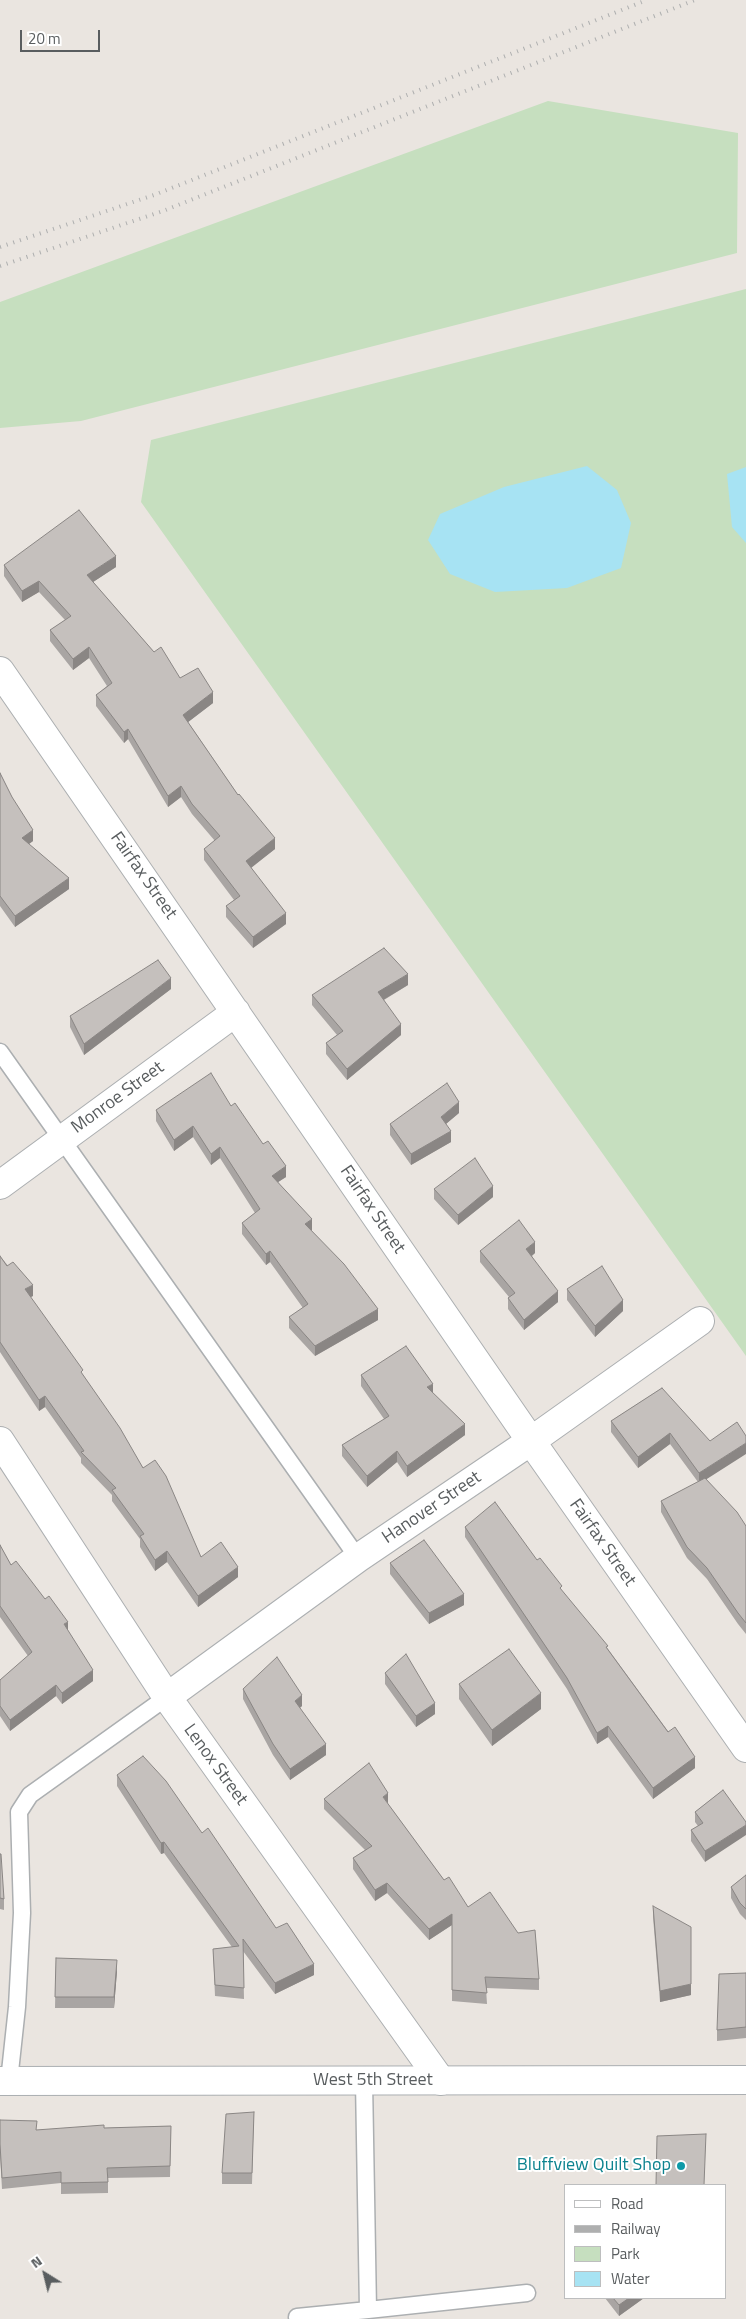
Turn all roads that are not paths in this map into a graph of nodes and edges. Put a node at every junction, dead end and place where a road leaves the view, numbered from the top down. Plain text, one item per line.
1 (0, 671) edge
2 (236, 1012) junction
3 (0, 1052) edge
4 (62, 1140) junction
5 (0, 1185) edge
6 (700, 1321) dead end
7 (0, 1441) edge
8 (531, 1441) junction
9 (358, 1558) junction
10 (166, 1697) junction
11 (746, 1748) edge
12 (746, 2080) edge
13 (4, 2081) edge
14 (364, 2081) junction
15 (441, 2081) junction
16 (527, 2293) dead end
17 (368, 2310) junction
18 (297, 2316) dead end

1 - 2 street, Fairfax Street
2 - 4 street, Monroe Street
2 - 8 street, Fairfax Street
3 - 4 lane
4 - 5 street, Monroe Street
4 - 9 lane
6 - 8 street, Hanover Street
7 - 10 street, Lenox Street
8 - 9 street, Hanover Street
8 - 11 street, Fairfax Street
9 - 10 street, Hanover Street
10 - 13 lane
10 - 15 street, Lenox Street
12 - 15 street, West 5th Street
13 - 14 street, West 5th Street
14 - 15 street, West 5th Street
14 - 17 lane
16 - 17 lane
17 - 18 lane

